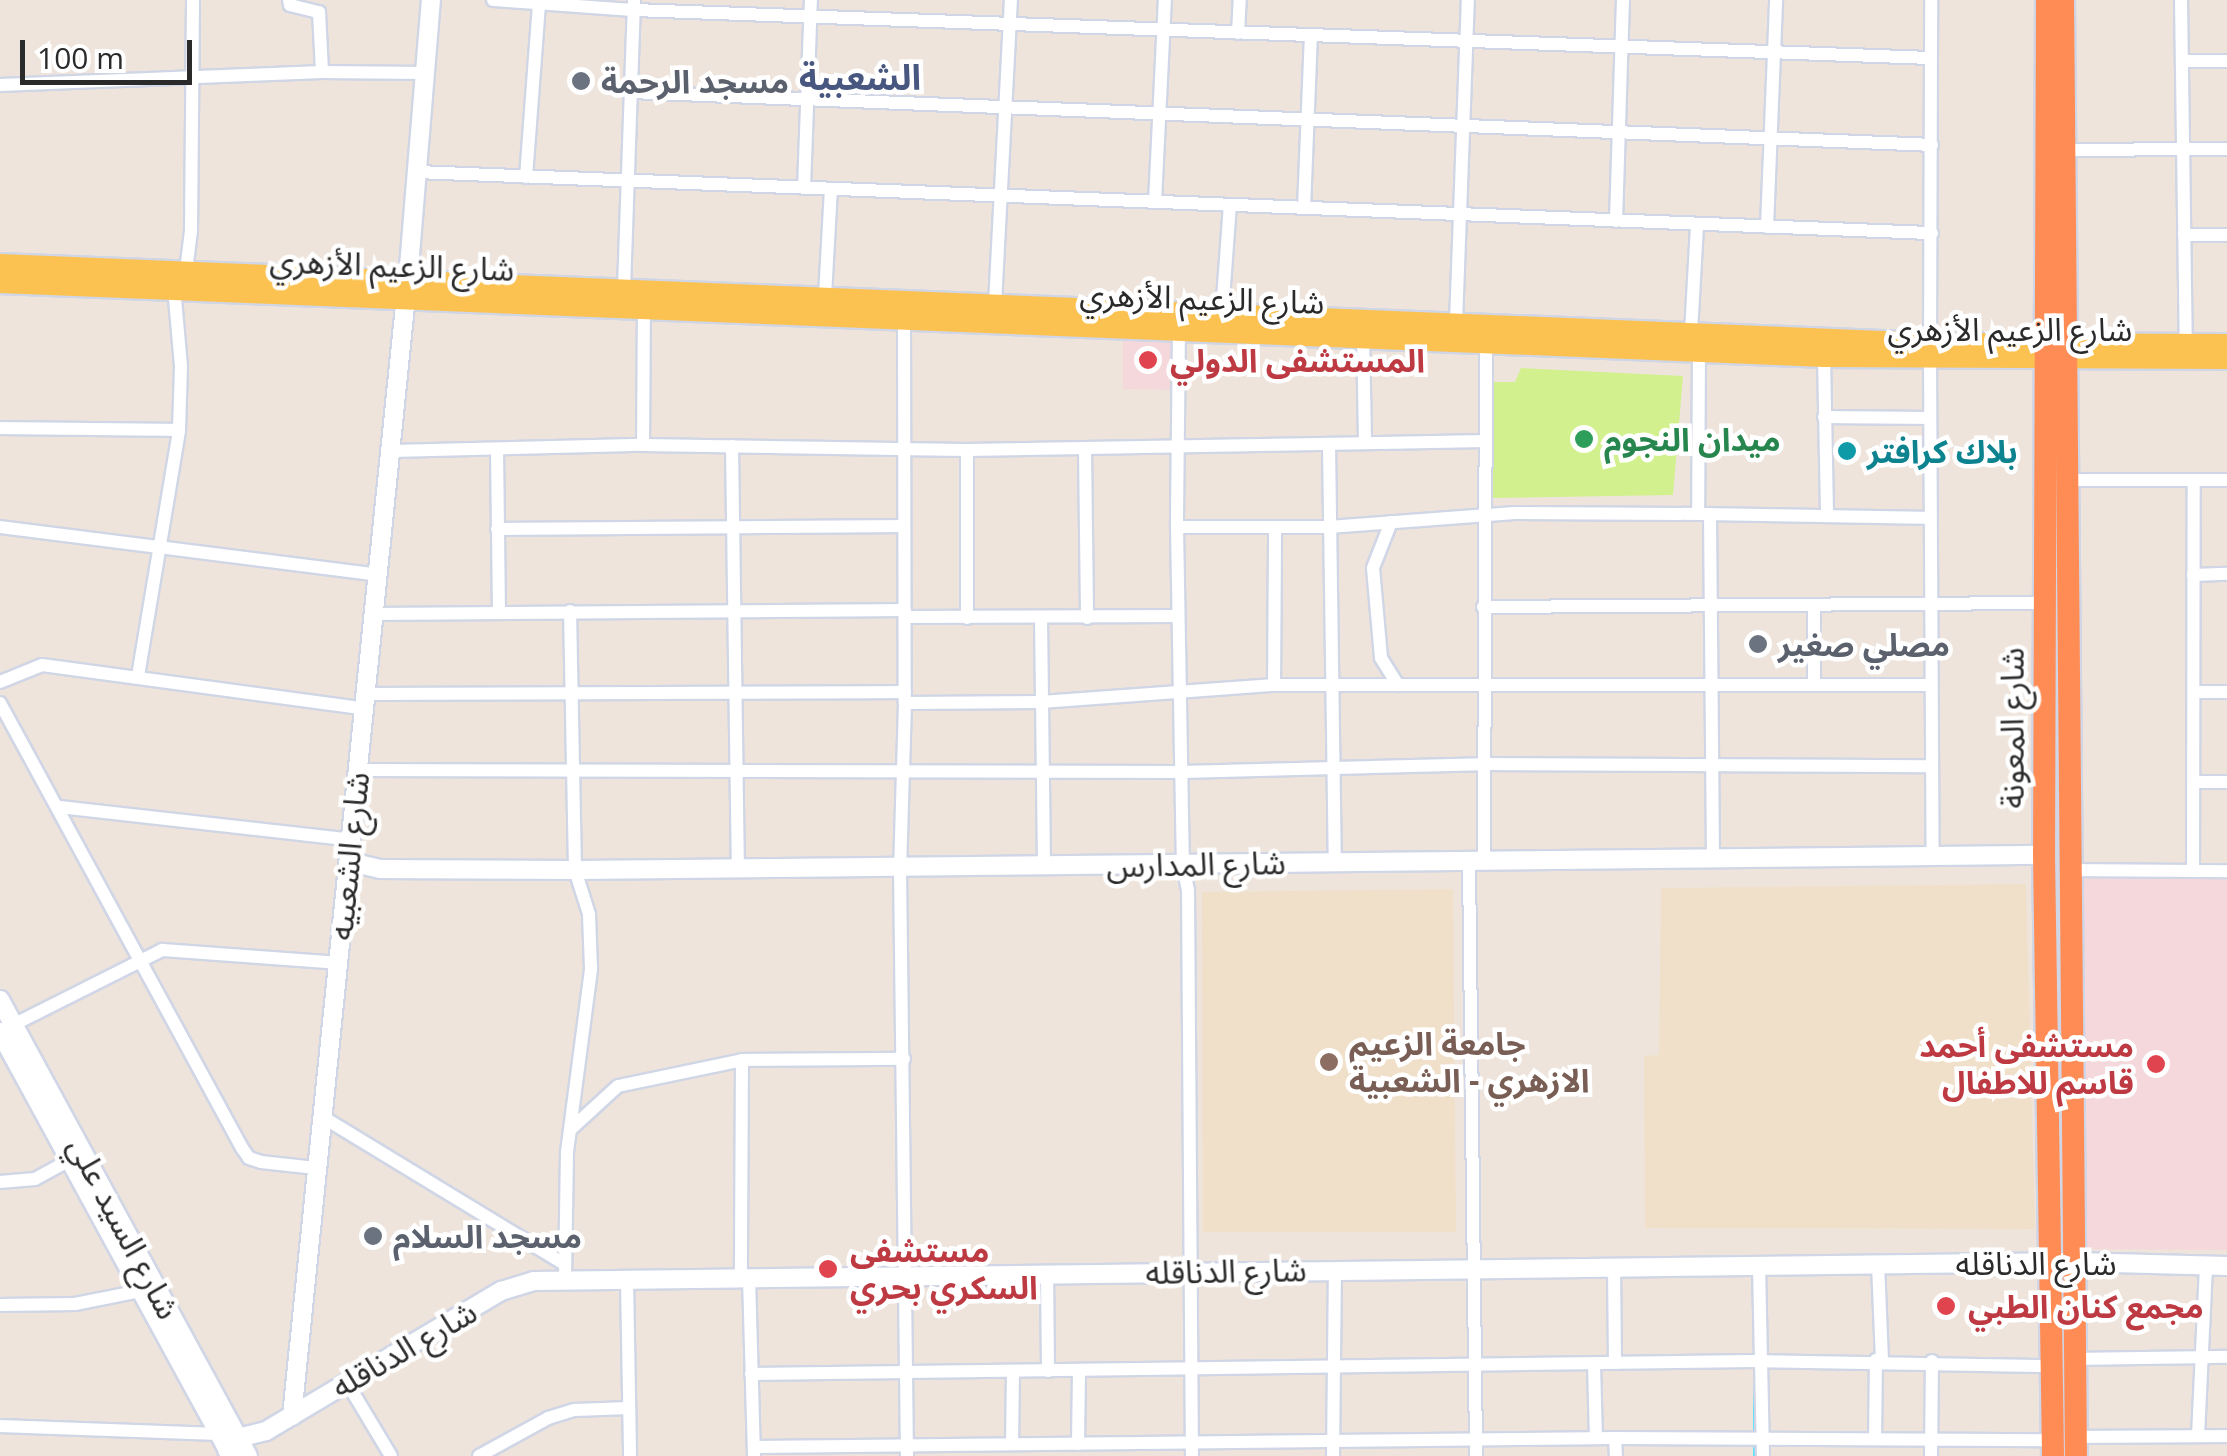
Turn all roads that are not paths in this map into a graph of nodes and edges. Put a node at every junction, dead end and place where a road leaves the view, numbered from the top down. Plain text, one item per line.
1 (193, 0) edge
2 (289, 0) edge
3 (431, 0) edge
4 (493, 0) edge
5 (811, 0) edge
6 (1011, 0) edge
7 (1164, 0) edge
8 (1240, 0) edge
9 (1468, 0) edge
10 (1624, 0) edge
11 (1776, 0) edge
12 (1930, 0) edge
13 (2047, 0) edge
14 (2063, 0) edge
15 (2182, 0) edge
16 (539, 3) junction
17 (634, 5) edge
18 (810, 17) junction
19 (1010, 24) junction
20 (1163, 30) junction
21 (1238, 32) junction
22 (1312, 35) junction
23 (1466, 41) junction
24 (1622, 47) junction
25 (1774, 52) junction
26 (1930, 58) junction
27 (2184, 61) junction
28 (2227, 61) edge
29 (322, 72) junction
30 (425, 73) junction
31 (194, 76) junction
32 (0, 85) edge
33 (631, 92) junction
34 (807, 100) junction
35 (1005, 108) junction
36 (1159, 114) junction
37 (1308, 120) junction
38 (1463, 126) junction
39 (1619, 132) junction
40 (1770, 138) junction
41 (1932, 145) junction
42 (2064, 150) junction
43 (2184, 150) junction
44 (2227, 150) edge
45 (417, 172) junction
46 (526, 177) junction
47 (628, 181) junction
48 (804, 188) junction
49 (832, 189) junction
50 (1000, 196) junction
51 (1155, 202) junction
52 (1230, 205) junction
53 (1304, 208) junction
54 (1460, 214) junction
55 (1616, 220) junction
56 (1697, 224) junction
57 (1766, 227) junction
58 (1932, 234) junction
59 (2184, 235) junction
60 (2227, 235) edge
61 (0, 264) edge
62 (180, 279) junction
63 (0, 282) edge
64 (407, 287) junction
65 (624, 288) junction
66 (824, 296) junction
67 (995, 304) junction
68 (644, 306) junction
69 (1222, 314) junction
70 (904, 316) junction
71 (1456, 324) junction
72 (1179, 328) junction
73 (1364, 335) junction
74 (1486, 340) junction
75 (1695, 341) junction
76 (2186, 344) junction
77 (2227, 344) edge
78 (1930, 351) junction
79 (2056, 353) junction
80 (1824, 357) junction
81 (2227, 360) edge
82 (1824, 417) junction
83 (1929, 418) junction
84 (0, 428) edge
85 (178, 430) junction
86 (1486, 441) junction
87 (1365, 443) junction
88 (1329, 445) junction
89 (643, 446) junction
90 (732, 446) junction
91 (1178, 446) junction
92 (902, 448) junction
93 (497, 449) junction
94 (1086, 449) junction
95 (968, 450) junction
96 (392, 451) junction
97 (2067, 480) junction
98 (2194, 480) junction
99 (2227, 480) edge
100 (1704, 514) junction
101 (1485, 516) junction
102 (1827, 516) junction
103 (1930, 518) junction
104 (1391, 522) junction
105 (903, 526) junction
106 (0, 527) edge
107 (1177, 527) junction
108 (1275, 527) junction
109 (1329, 527) junction
110 (733, 528) junction
111 (497, 530) junction
112 (160, 545) junction
113 (2227, 574) edge
114 (378, 575) junction
115 (2194, 575) junction
116 (2045, 602) junction
117 (1710, 605) junction
118 (1814, 606) junction
119 (1932, 606) junction
120 (1484, 607) junction
121 (736, 610) junction
122 (570, 611) junction
123 (499, 612) junction
124 (373, 614) junction
125 (905, 614) junction
126 (1178, 616) junction
127 (967, 618) junction
128 (1041, 618) junction
129 (1087, 618) junction
130 (138, 676) junction
131 (0, 682) edge
132 (1711, 682) junction
133 (1483, 683) junction
134 (1814, 683) junction
135 (1332, 685) junction
136 (1398, 685) junction
137 (1930, 685) junction
138 (1274, 686) junction
139 (1179, 692) junction
140 (2195, 692) junction
141 (2227, 692) edge
142 (735, 694) junction
143 (573, 695) junction
144 (905, 698) junction
145 (363, 701) junction
146 (1040, 702) junction
147 (0, 703) edge
148 (1482, 764) junction
149 (1931, 766) junction
150 (1713, 767) junction
151 (1332, 768) junction
152 (358, 770) junction
153 (737, 771) junction
154 (1042, 771) junction
155 (575, 772) junction
156 (903, 772) junction
157 (1182, 772) junction
158 (2194, 782) junction
159 (2227, 782) edge
160 (59, 807) junction
161 (352, 840) junction
162 (2044, 855) junction
163 (1933, 858) junction
164 (1713, 860) junction
165 (1335, 861) junction
166 (350, 862) junction
167 (1476, 862) junction
168 (1183, 865) junction
169 (1044, 866) junction
170 (738, 868) junction
171 (900, 868) junction
172 (575, 870) junction
173 (2070, 870) junction
174 (2193, 871) junction
175 (2227, 872) edge
176 (142, 959) junction
177 (338, 963) junction
178 (0, 1000) edge
179 (4, 1029) edge
180 (904, 1059) junction
181 (742, 1060) junction
182 (321, 1116) junction
183 (572, 1128) junction
184 (77, 1156) junction
185 (316, 1168) junction
186 (0, 1182) edge
187 (2063, 1262) junction
188 (1878, 1264) junction
189 (1759, 1265) junction
190 (2206, 1266) junction
191 (2227, 1266) edge
192 (1614, 1267) junction
193 (1474, 1268) junction
194 (1335, 1270) junction
195 (564, 1272) junction
196 (1191, 1272) junction
197 (1047, 1273) junction
198 (904, 1275) junction
199 (745, 1276) junction
200 (627, 1280) junction
201 (140, 1291) junction
202 (0, 1305) edge
203 (2200, 1356) junction
204 (2227, 1357) edge
205 (2076, 1359) junction
206 (1876, 1360) junction
207 (1759, 1361) junction
208 (1932, 1361) junction
209 (1615, 1363) junction
210 (1594, 1364) junction
211 (1476, 1366) junction
212 (2052, 1366) junction
213 (1333, 1368) junction
214 (1192, 1370) junction
215 (1048, 1371) junction
216 (1079, 1371) junction
217 (906, 1372) junction
218 (1013, 1372) junction
219 (750, 1374) junction
220 (346, 1382) junction
221 (629, 1408) junction
222 (292, 1416) junction
223 (0, 1426) edge
224 (266, 1432) junction
225 (2198, 1436) junction
226 (2227, 1436) edge
227 (1596, 1438) junction
228 (1615, 1438) junction
229 (1875, 1438) junction
230 (1476, 1439) junction
231 (1763, 1439) junction
232 (1930, 1439) junction
233 (1333, 1440) junction
234 (1012, 1444) junction
235 (1078, 1444) junction
236 (228, 1445) edge
237 (2065, 1447) edge
238 (1046, 1450) edge
239 (1192, 1450) edge
240 (754, 1451) edge
241 (907, 1451) edge
242 (250, 1456) edge
243 (390, 1456) edge
244 (478, 1456) edge
245 (630, 1456) edge
246 (1334, 1456) edge
247 (1476, 1456) edge
248 (1616, 1456) edge
249 (1763, 1456) edge
250 (1930, 1456) edge

1 - 31 street
2 - 29 street
3 - 30 street, شارع الشعبيه
4 - 16 street
5 - 18 street
6 - 19 street
7 - 20 street
8 - 21 street
9 - 23 street
10 - 24 street
11 - 25 street
12 - 26 street
13 - 79 highway, شارع المعونة
14 - 42 highway, شارع المعونة
15 - 27 street
16 - 17 street
16 - 46 street
17 - 18 street
17 - 33 street
18 - 19 street
18 - 34 street
19 - 20 street
19 - 35 street
20 - 21 street
20 - 36 street
21 - 22 street
22 - 23 street
22 - 37 street
23 - 24 street
23 - 38 street
24 - 25 street
24 - 39 street
25 - 26 street
25 - 40 street
26 - 41 street
27 - 28 street
27 - 43 street
29 - 30 street
29 - 31 street
30 - 45 street, شارع الشعبيه
31 - 32 street
31 - 62 street
33 - 34 street
33 - 47 street
34 - 35 street
34 - 48 street
35 - 36 street
35 - 50 street
36 - 37 street
36 - 51 street
37 - 38 street
37 - 53 street
38 - 39 street
38 - 54 street
39 - 40 street
39 - 55 street
40 - 41 street
40 - 57 street
41 - 58 street
42 - 43 street
42 - 79 highway, شارع المعونة
43 - 44 street
43 - 59 street
45 - 46 street
45 - 64 street, شارع الشعبيه
46 - 47 street
47 - 48 street
47 - 65 street
48 - 49 street
49 - 50 street
49 - 66 street
50 - 51 street
50 - 67 street
51 - 52 street
52 - 53 street
52 - 69 street
53 - 54 street
54 - 55 street
54 - 71 street
55 - 56 street
56 - 57 street
56 - 75 street
57 - 58 street
58 - 78 street
59 - 60 street
59 - 76 street
61 - 62 main road, شارع الزعيم الأزهري
62 - 63 main road, شارع الزعيم الأزهري
62 - 64 main road, شارع الزعيم الأزهري
62 - 85 street
64 - 65 main road, شارع الزعيم الأزهري
64 - 68 main road, شارع الزعيم الأزهري
64 - 96 street, شارع الشعبيه
65 - 66 main road, شارع الزعيم الأزهري
66 - 67 main road, شارع الزعيم الأزهري
67 - 69 main road, شارع الزعيم الأزهري
68 - 70 main road, شارع الزعيم الأزهري
68 - 89 street
69 - 71 main road, شارع الزعيم الأزهري
70 - 72 main road, شارع الزعيم الأزهري
70 - 92 street
71 - 75 main road, شارع الزعيم الأزهري
72 - 73 main road, شارع الزعيم الأزهري
72 - 91 street
73 - 74 main road, شارع الزعيم الأزهري
73 - 87 street
74 - 75 main road, شارع الزعيم الأزهري
74 - 86 street
75 - 78 main road, شارع الزعيم الأزهري
75 - 80 main road, شارع الزعيم الأزهري
75 - 100 street
76 - 77 main road, شارع الزعيم الأزهري
76 - 79 main road, شارع الزعيم الأزهري
78 - 79 main road, شارع الزعيم الأزهري
78 - 80 main road, شارع الزعيم الأزهري
78 - 83 street
79 - 81 main road, شارع الزعيم الأزهري
79 - 97 highway, شارع المعونة
79 - 116 highway, شارع المعونة
80 - 82 street
82 - 83 street
82 - 102 street
83 - 103 street
84 - 85 street
85 - 112 street
86 - 87 street
86 - 101 street
87 - 88 street
88 - 91 street
88 - 109 street
89 - 90 street
89 - 93 street
90 - 92 street
90 - 110 street
91 - 94 street
91 - 107 street
92 - 95 street
92 - 105 street
93 - 96 street
93 - 111 street
94 - 95 street
94 - 129 street
95 - 127 street
96 - 114 street, شارع الشعبيه
97 - 98 street
97 - 173 highway, شارع المعونة
98 - 99 street
98 - 115 street
100 - 101 street
100 - 102 street
100 - 117 street
101 - 104 street
101 - 120 street
102 - 103 street
103 - 119 street
104 - 109 street
104 - 136 street
105 - 110 street
105 - 125 street
106 - 112 street
107 - 108 street
107 - 126 street
108 - 109 street
108 - 138 street
109 - 135 street
110 - 111 street
110 - 121 street
111 - 123 street
112 - 114 street
112 - 130 street
113 - 115 street
114 - 124 street, شارع الشعبيه
115 - 140 street
116 - 119 street
116 - 162 highway, شارع المعونة
117 - 118 street
117 - 120 street
117 - 132 street
118 - 119 street
118 - 134 street
119 - 137 street
120 - 133 street
121 - 122 street
121 - 125 street
121 - 142 street
122 - 123 street
122 - 143 street
123 - 124 street
124 - 145 street, شارع الشعبيه
125 - 127 street
125 - 144 street
126 - 129 street
126 - 139 street
127 - 128 street
128 - 129 street
128 - 146 street
130 - 131 street
130 - 145 street
132 - 133 street
132 - 134 street
132 - 150 street
133 - 136 street
133 - 148 street
134 - 137 street
135 - 136 street
135 - 138 street
135 - 151 street
137 - 149 street
138 - 139 street
139 - 146 street
139 - 157 street
140 - 141 street
140 - 158 street
142 - 143 street
142 - 144 street
142 - 153 street
143 - 145 street
143 - 155 street
144 - 146 street
144 - 156 street
145 - 152 street, شارع الشعبيه
146 - 154 street
147 - 160 street
148 - 150 street
148 - 151 street
148 - 167 street
149 - 150 street
149 - 163 street
150 - 164 street
151 - 157 street
151 - 165 street
152 - 155 street
152 - 161 street, شارع الشعبيه
153 - 155 street
153 - 156 street
153 - 170 street
154 - 156 street
154 - 157 street
154 - 169 street
155 - 172 street
156 - 171 street
157 - 168 street
158 - 159 street
158 - 174 street
160 - 161 street
160 - 176 street
161 - 166 street, شارع الشعبيه
162 - 163 street, شارع المدارس
162 - 187 highway, شارع المعونة
163 - 164 street, شارع المدارس
164 - 167 street, شارع المدارس
165 - 167 street, شارع المدارس
165 - 168 street, شارع المدارس
166 - 172 street, شارع المدارس
166 - 177 street, شارع الشعبيه
167 - 193 street
168 - 169 street, شارع المدارس
168 - 196 street
169 - 171 street, شارع المدارس
170 - 171 street, شارع المدارس
170 - 172 street, شارع المدارس
171 - 180 street
172 - 183 street
173 - 174 street
173 - 187 highway, شارع المعونة
174 - 175 street
176 - 177 street
176 - 179 street
176 - 185 street
177 - 182 street, شارع الشعبيه
178 - 179 street, شارع السيد علي
179 - 184 street, شارع السيد علي
180 - 181 street
180 - 198 street
181 - 183 street
181 - 199 street
182 - 185 street, شارع الشعبيه
182 - 195 street
183 - 195 street
184 - 186 street
184 - 201 street, شارع السيد علي
184 - 236 street, شارع السيد علي
185 - 222 street, شارع الشعبيه
187 - 188 street, شارع الدناقله
187 - 190 street, شارع الدناقله
187 - 205 highway, شارع المعونة
187 - 212 highway, شارع المعونة
188 - 189 street, شارع الدناقله
188 - 206 street
189 - 192 street, شارع الدناقله
189 - 207 street
190 - 191 street, شارع الدناقله
190 - 203 street
192 - 193 street, شارع الدناقله
192 - 209 street
193 - 194 street, شارع الدناقله
193 - 211 street
194 - 196 street, شارع الدناقله
194 - 213 street
195 - 200 street, شارع الدناقله
195 - 220 street, شارع الدناقله
196 - 197 street, شارع الدناقله
196 - 214 street
197 - 198 street, شارع الدناقله
197 - 215 street
198 - 199 street, شارع الدناقله
198 - 217 street
199 - 200 street, شارع الدناقله
199 - 219 street
200 - 221 street
201 - 202 street
201 - 236 street, شارع السيد علي
203 - 204 street
203 - 205 street
203 - 225 street
205 - 237 highway, شارع المعونة
206 - 207 street
206 - 208 street
206 - 229 street
207 - 209 street
207 - 231 street
208 - 212 street
208 - 232 street
209 - 210 street
210 - 211 street
210 - 227 street
211 - 213 street
211 - 230 street
212 - 237 highway, شارع المعونة
213 - 214 street
213 - 233 street
214 - 216 street
214 - 239 street
215 - 216 street
215 - 218 street
216 - 235 street
217 - 218 street
217 - 219 street
217 - 241 street
218 - 234 street
219 - 240 street
220 - 222 street, شارع الدناقله
220 - 243 street
221 - 244 street
221 - 245 street
222 - 224 street, شارع الدناقله
223 - 236 street
224 - 236 street, شارع الدناقله
224 - 242 street, شارع الدناقله
225 - 226 street
225 - 237 street
227 - 228 street
227 - 230 street
228 - 231 street
228 - 248 street
229 - 231 street
229 - 232 street
230 - 233 street
230 - 247 street
231 - 249 street
232 - 237 street
232 - 250 street
233 - 239 street
233 - 246 street
234 - 238 street
234 - 241 street
235 - 238 street
235 - 239 street
236 - 242 street, شارع السيد علي
240 - 241 street

